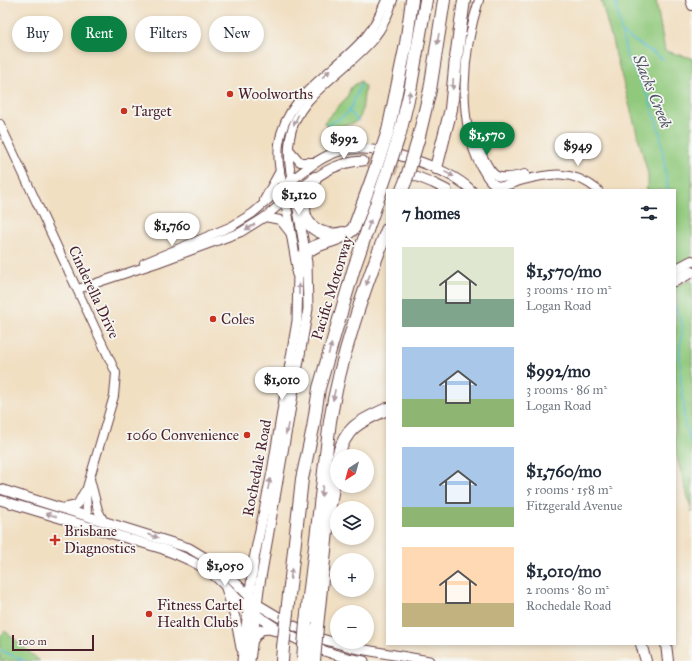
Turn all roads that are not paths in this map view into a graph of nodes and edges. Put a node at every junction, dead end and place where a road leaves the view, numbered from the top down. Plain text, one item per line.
1 (386, 0) edge
2 (393, 0) edge
3 (412, 0) edge
4 (426, 0) edge
5 (444, 0) edge
6 (464, 0) edge
7 (479, 0) edge
8 (690, 0) edge
9 (692, 6) edge
10 (0, 124) edge
11 (289, 149) junction
12 (363, 161) tunnel mouth
13 (317, 162) junction
14 (436, 168) junction
15 (280, 171) junction
16 (547, 174) junction
17 (488, 175) junction
18 (315, 178) junction
19 (292, 180) junction
20 (405, 181) edge
21 (428, 181) junction
22 (283, 187) junction
23 (445, 189) edge
24 (470, 189) edge
25 (596, 189) edge
26 (295, 192) junction
27 (286, 200) junction
28 (263, 204) junction
29 (359, 214) junction
30 (265, 217) junction
31 (300, 224) junction
32 (386, 233) edge
33 (292, 235) junction
34 (330, 241) junction
35 (305, 253) junction
36 (692, 261) edge
37 (676, 269) edge
38 (128, 271) junction
39 (692, 272) edge
40 (298, 273) junction
41 (676, 280) edge
42 (78, 289) junction
43 (386, 411) edge
44 (341, 449) edge
45 (90, 478) junction
46 (0, 489) edge
47 (333, 493) edge
48 (0, 500) edge
49 (63, 508) junction
50 (87, 515) junction
51 (103, 520) junction
52 (90, 527) junction
53 (254, 559) junction
54 (214, 562) junction
55 (226, 587) junction
56 (249, 598) junction
57 (257, 604) junction
58 (252, 612) junction
59 (252, 640) junction
60 (285, 642) junction
61 (641, 645) edge
62 (666, 645) edge
63 (245, 660) edge
64 (306, 660) edge
65 (668, 660) edge
66 (282, 661) edge
67 (364, 661) edge
68 (429, 661) edge
69 (646, 661) edge

15 -> 1 street
2 -> 11 street
3 - 29 highway, bridge
60 -> 4 highway, Pacific Motorway, bridge
5 -> 20 highway, bridge
6 -> 14 highway
7 - 17 street
8 - 9 street
10 - 42 street, Cinderella Drive
11 - 13 street
11 - 19 street
12 - 18 main road
13 - 14 main road
13 - 19 main road
14 - 21 main road
14 -> 24 main road
15 - 22 street
15 - 28 street
16 - 17 street
16 - 17 street
16 - 25 street
18 - 26 main road
18 - 29 highway
19 - 22 main road
19 - 26 street
20 - 21 main road
21 - 23 main road
22 - 27 main road, Rochedale Road
22 - 28 street
26 - 27 street
26 - 31 main road, Rochedale Road
27 - 30 street
27 - 33 main road, Rochedale Road
28 - 38 street
29 - 34 highway
30 - 33 street
30 -> 38 street
31 - 34 highway
31 - 35 main road, Rochedale Road
32 -> 64 highway, Pacific Motorway, bridge
33 - 40 main road, Rochedale Road
34 - 35 highway
35 - 40 highway
35 -> 57 main road, Rochedale Road
36 - 37 main road
38 - 42 street
39 - 41 main road
53 -> 40 main road, Rochedale Road
42 - 45 street, Cinderella Drive
43 - 44 highway
45 - 49 street
45 - 50 street
45 - 51 street
46 - 49 main road
47 - 64 highway, bridge
52 -> 48 main road
49 - 50 main road
50 - 51 main road
50 - 52 main road
51 -> 54 main road
52 - 55 main road
53 - 54 main road
53 - 56 main road, Rochedale Road
54 - 56 main road
55 - 58 main road
55 - 63 main road
56 - 57 main road
56 - 58 main road, Rochedale Road
57 - 58 main road, Rochedale Road
57 - 68 main road
58 - 59 main road, Rochedale Road
58 - 60 main road
58 - 63 main road, Rochedale Road
59 - 60 main road
59 - 63 main road, Rochedale Road
60 - 66 highway, Pacific Motorway
60 - 67 main road
61 - 69 main road
62 - 65 main road

